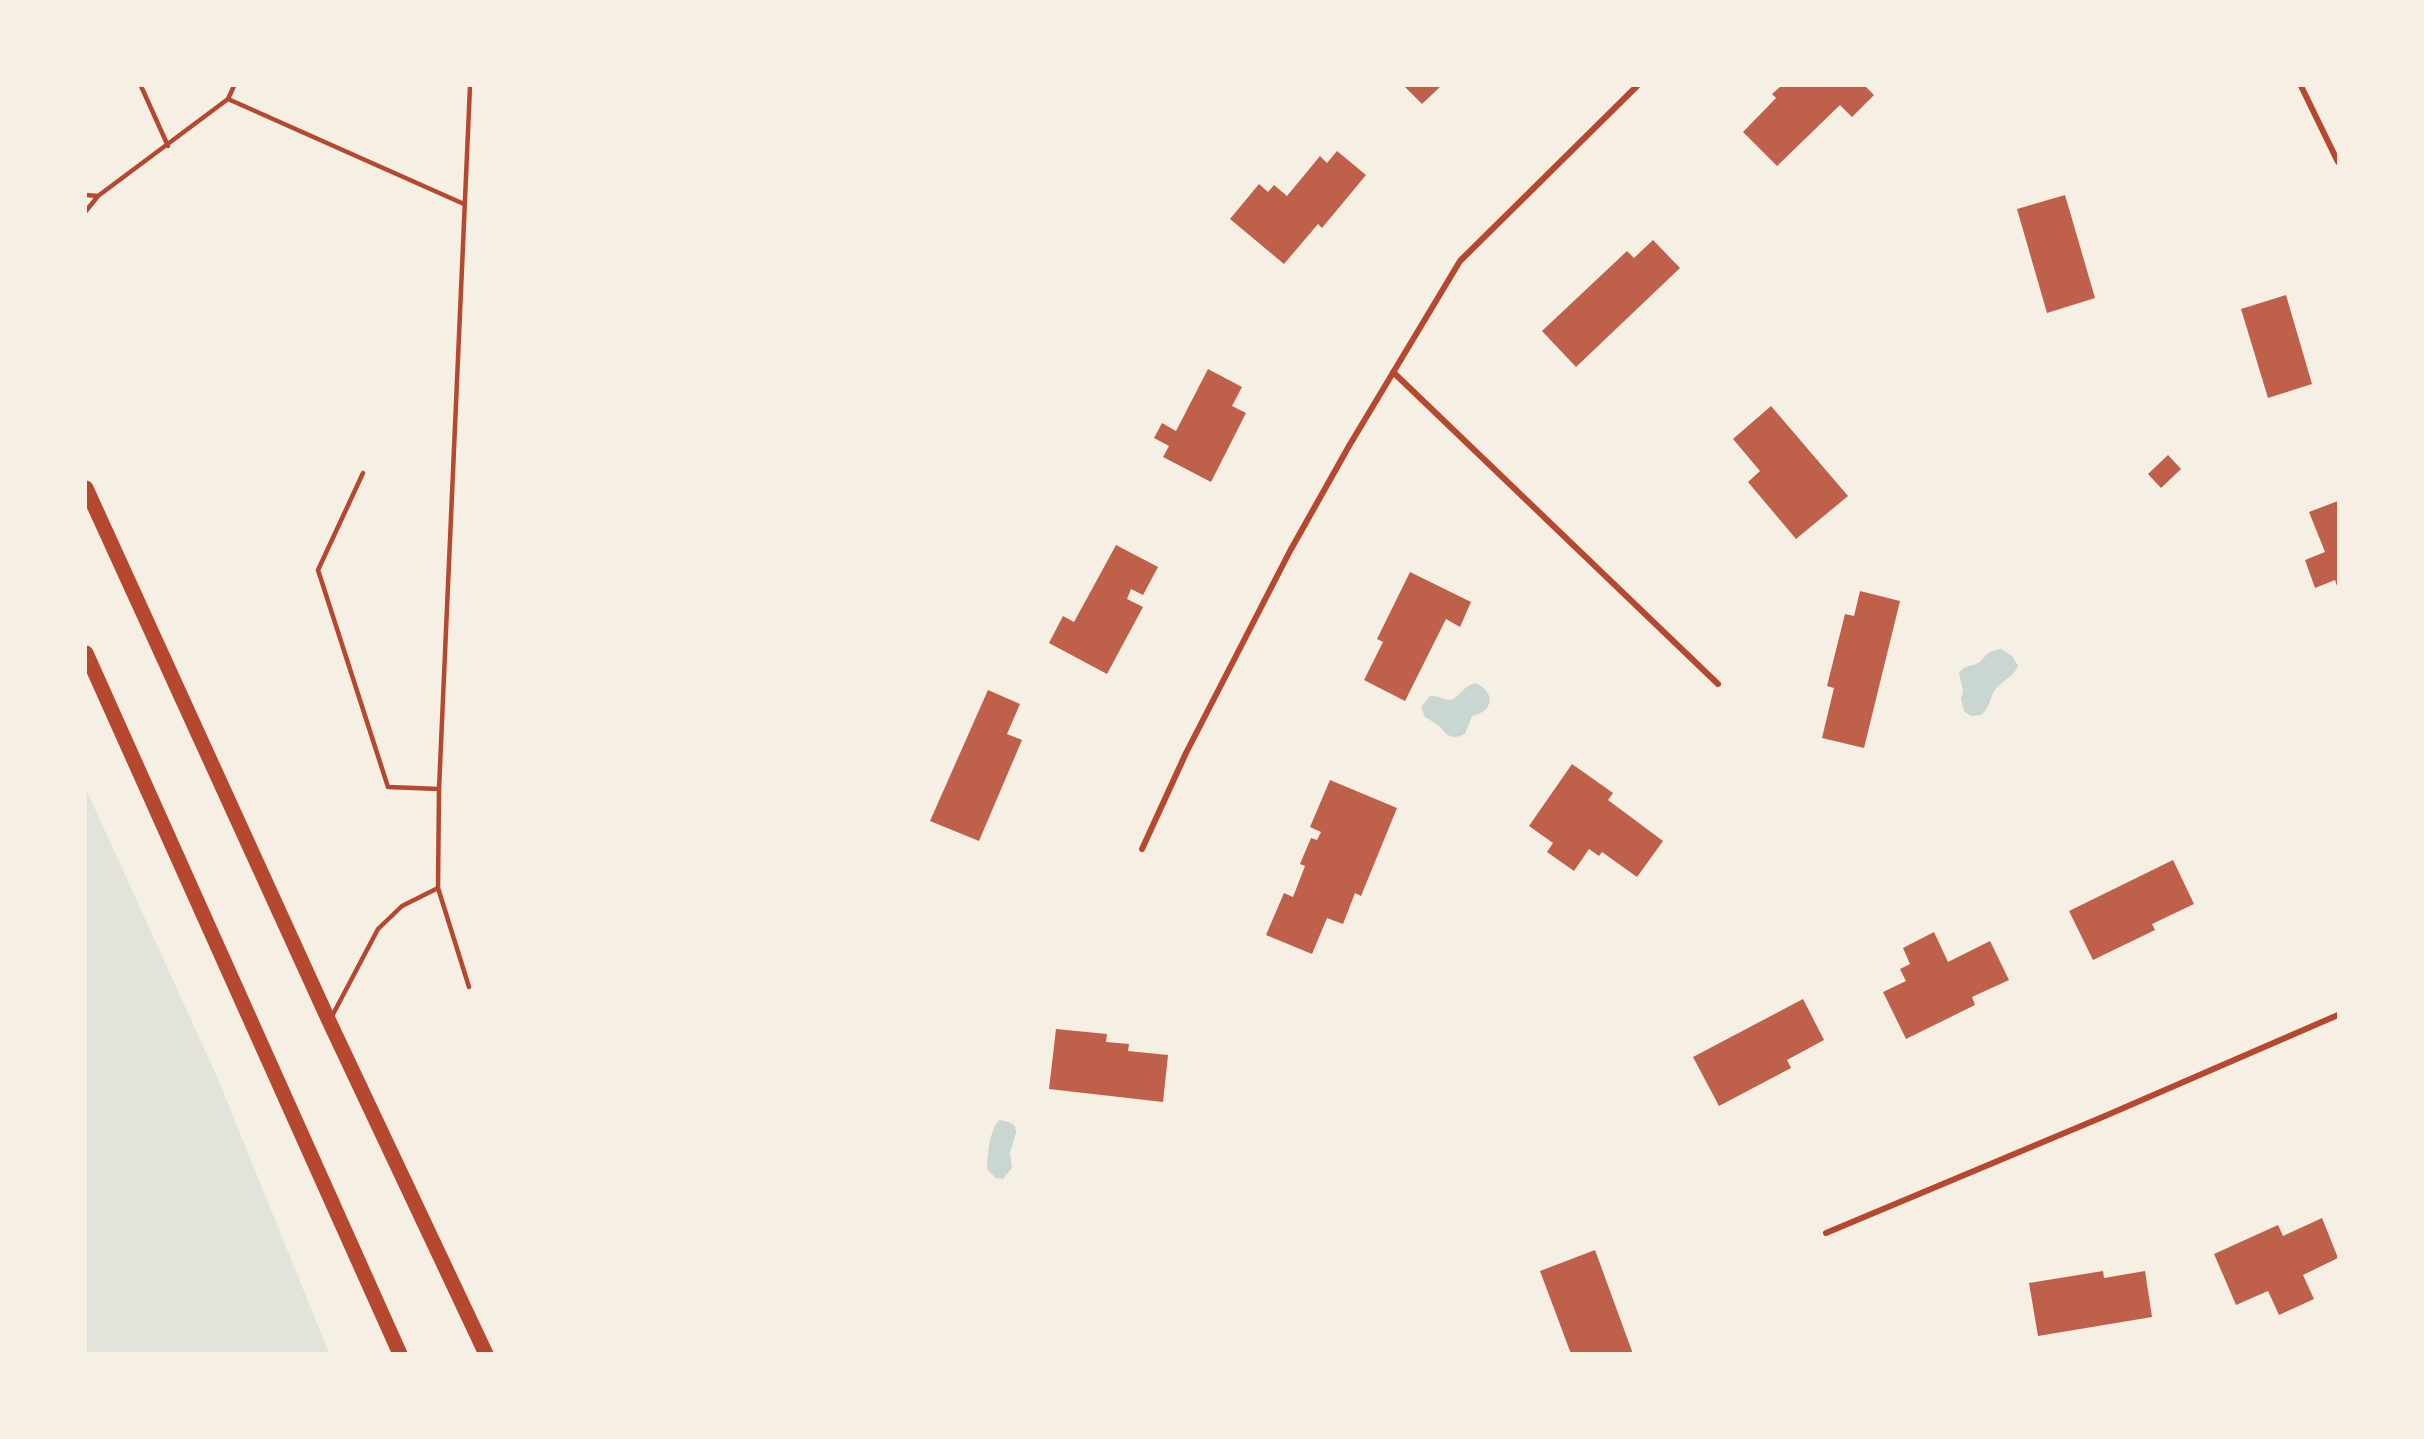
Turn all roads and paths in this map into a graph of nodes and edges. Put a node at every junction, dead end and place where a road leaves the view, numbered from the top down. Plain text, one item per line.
1 (141, 86) edge
2 (234, 86) edge
3 (470, 86) edge
4 (1637, 86) edge
5 (2301, 86) edge
6 (228, 99) junction
7 (168, 146) junction
8 (2338, 162) edge
9 (86, 195) edge
10 (98, 196) junction
11 (464, 204) junction
12 (86, 211) edge
13 (1394, 372) junction
14 (363, 473) dead end
15 (86, 488) edge
16 (86, 653) edge
17 (1718, 684) dead end
18 (439, 789) junction
19 (1142, 849) dead end
20 (438, 888) junction
21 (469, 987) dead end
22 (2338, 1015) edge
23 (329, 1021) junction
24 (1826, 1233) dead end
25 (400, 1353) edge
26 (486, 1353) edge

1 - 7 lane
2 - 6 lane
3 - 11 lane
4 - 13 street
5 - 8 street
6 - 7 lane
6 - 11 lane
7 - 10 lane
9 - 10 lane
10 - 12 lane
11 - 18 lane
13 - 17 street
13 - 19 street
14 - 18 lane
15 - 23 main road
16 - 25 main road
18 - 20 lane
20 - 21 lane
20 - 23 lane
22 - 24 street
23 - 26 main road

